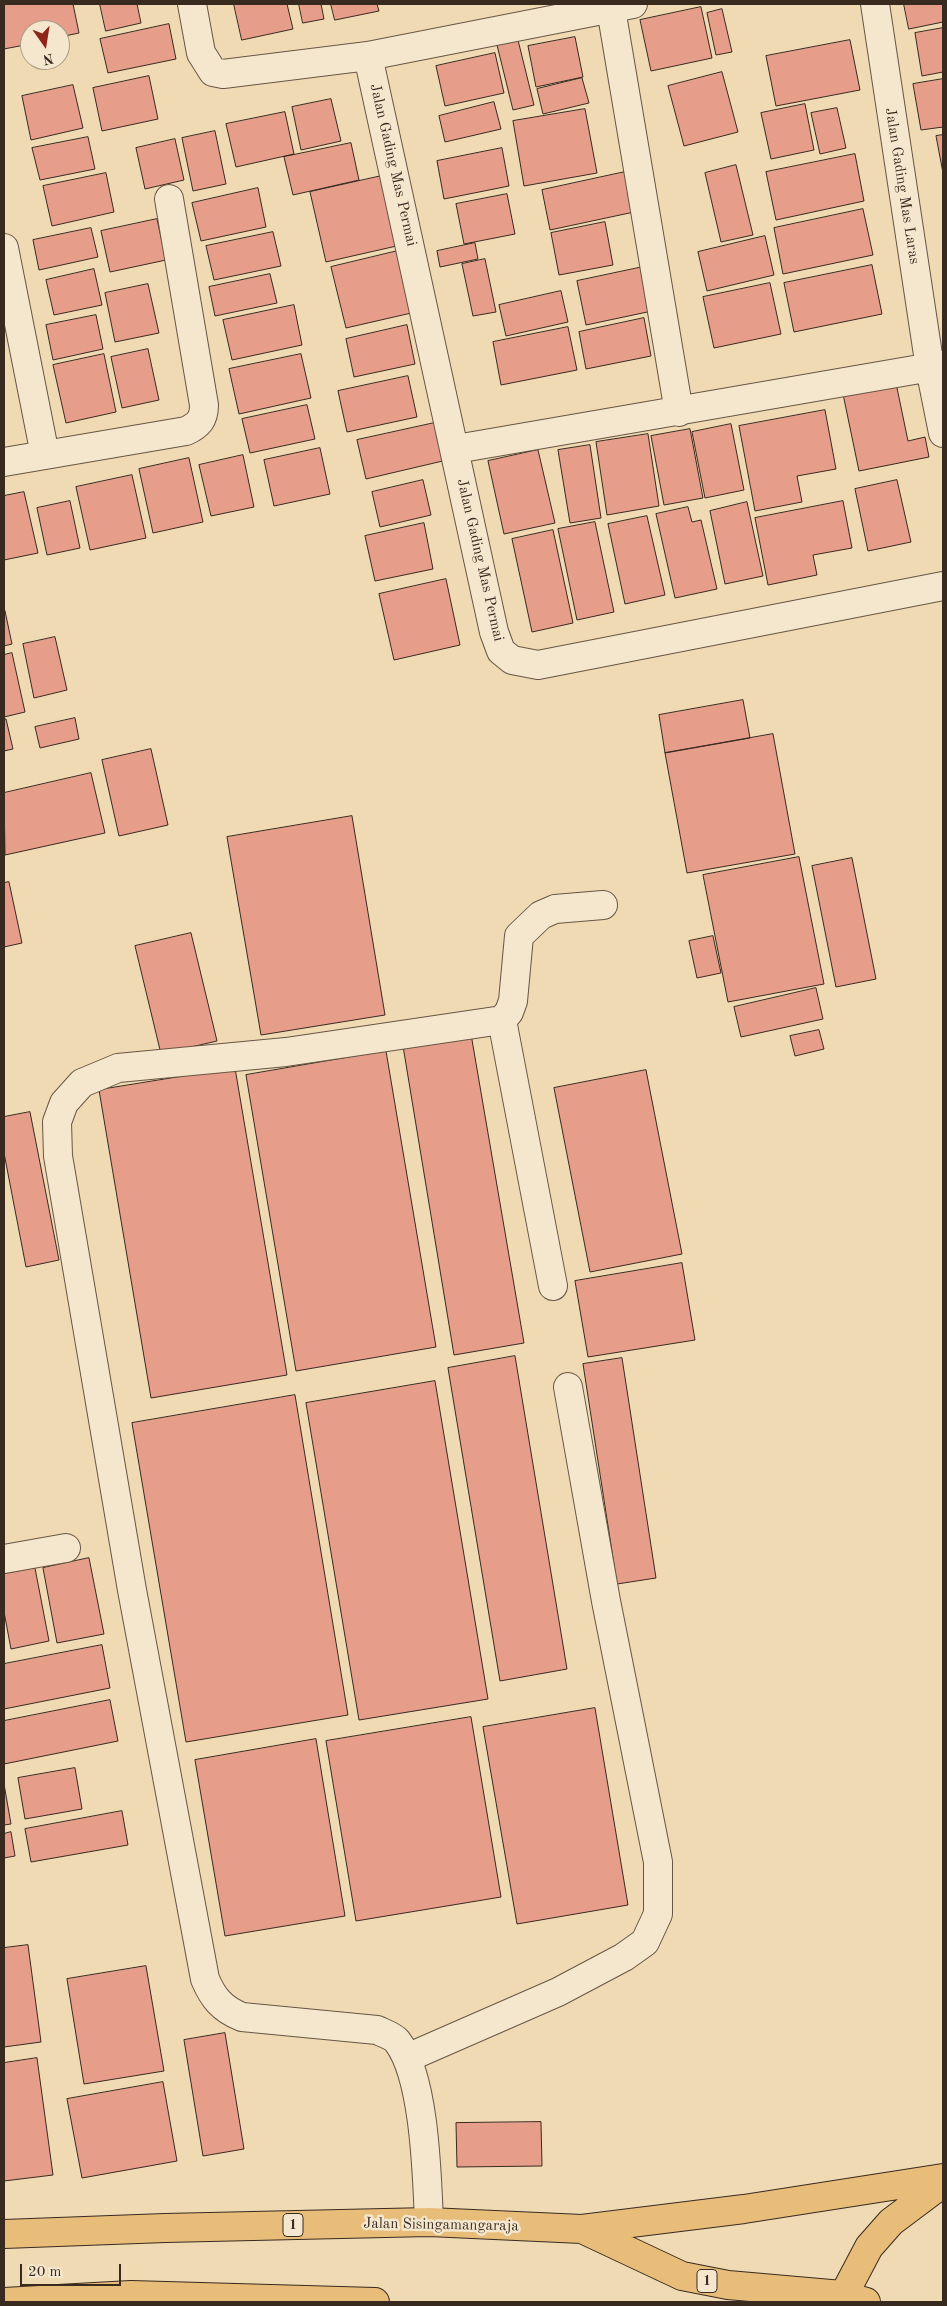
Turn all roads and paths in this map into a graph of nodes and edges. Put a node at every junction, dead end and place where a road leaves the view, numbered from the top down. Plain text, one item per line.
1 (192, 4) edge
2 (874, 4) edge
3 (622, 6) edge
4 (368, 56) junction
5 (169, 200) dead end
6 (4, 248) edge
7 (937, 367) edge
8 (679, 412) junction
9 (943, 433) edge
10 (456, 449) junction
11 (44, 454) junction
12 (4, 462) edge
13 (943, 586) edge
14 (603, 905) dead end
15 (502, 1020) junction
16 (553, 1286) dead end
17 (568, 1387) dead end
18 (66, 1548) dead end
19 (4, 1559) edge
20 (407, 2058) junction
21 (943, 2178) edge
22 (943, 2183) edge
23 (429, 2222) junction
24 (582, 2229) junction
25 (4, 2234) edge
26 (179, 2299) edge
27 (850, 2300) edge
28 (11, 2302) edge
29 (374, 2302) edge

1 - 4 street
2 - 7 street, Jalan Gading Mas Laras
3 - 4 street
3 - 8 street
4 - 10 street, Jalan Gading Mas Permai
5 - 11 street
6 - 11 street
7 - 8 street
7 - 9 street, Jalan Gading Mas Laras
8 - 10 street
10 - 13 street, Jalan Gading Mas Permai
11 - 12 street
14 - 15 street
15 - 16 street
15 - 20 street
17 - 20 street
18 - 19 street
20 - 23 street
21 - 24 highway
22 - 27 highway, 1
23 - 24 highway, Jalan Sisingamangaraja / 1
23 - 25 highway, Jalan Sisingamangaraja / 1
24 - 27 highway, Jalan Sisingamangaraja / 1
26 - 28 highway
26 - 29 highway

